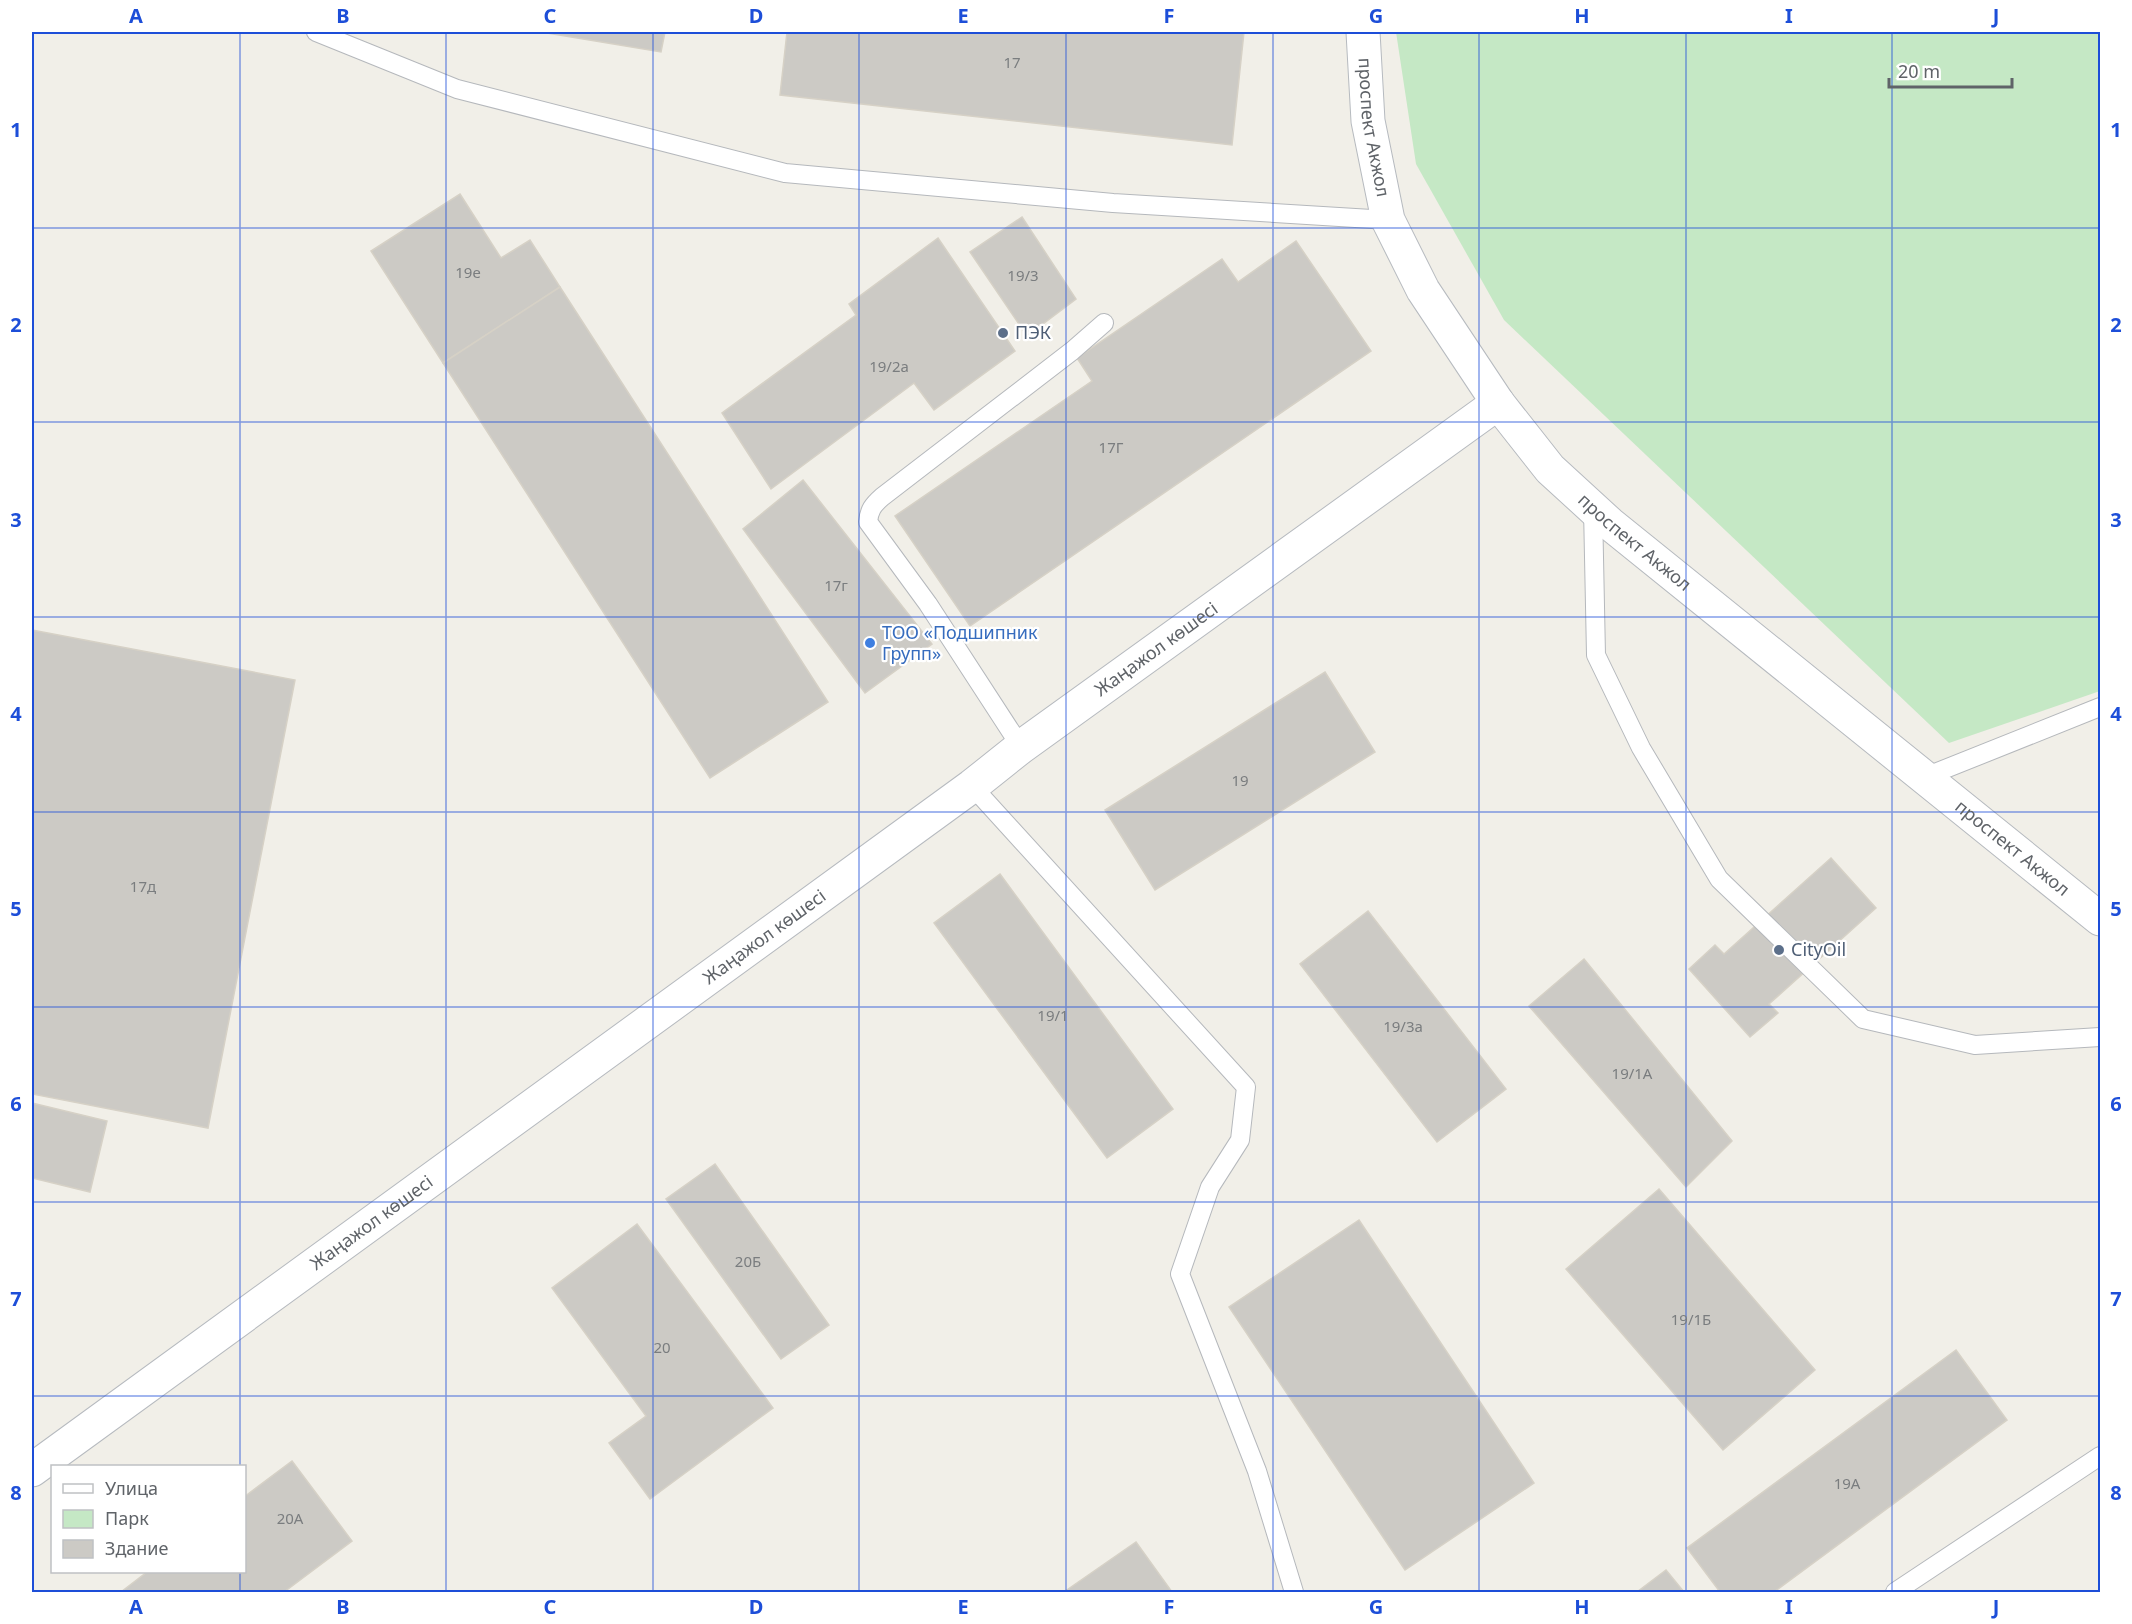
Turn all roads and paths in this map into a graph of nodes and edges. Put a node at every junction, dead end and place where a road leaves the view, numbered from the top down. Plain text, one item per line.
1 (316, 32) edge
2 (1363, 32) edge
3 (1388, 219) junction
4 (1104, 323) dead end
5 (1498, 404) junction
6 (1593, 508) junction
7 (2100, 707) edge
8 (1021, 747) junction
9 (1924, 777) junction
10 (972, 786) junction
11 (2100, 919) edge
12 (2100, 1036) edge
13 (2100, 1456) edge
14 (32, 1470) edge
15 (1294, 1593) edge
16 (1895, 1593) edge

1 - 3 lane
2 - 3 main road, проспект Акжол
3 - 5 main road, проспект Акжол
4 - 8 lane
5 - 6 main road, проспект Акжол
5 - 8 main road, Жаңажол көшесі
6 - 9 main road, проспект Акжол
6 - 12 lane
7 - 9 lane
8 - 10 main road, Жаңажол көшесі
9 - 11 main road, проспект Акжол
10 - 14 main road, Жаңажол көшесі
10 - 15 lane
13 - 16 lane

